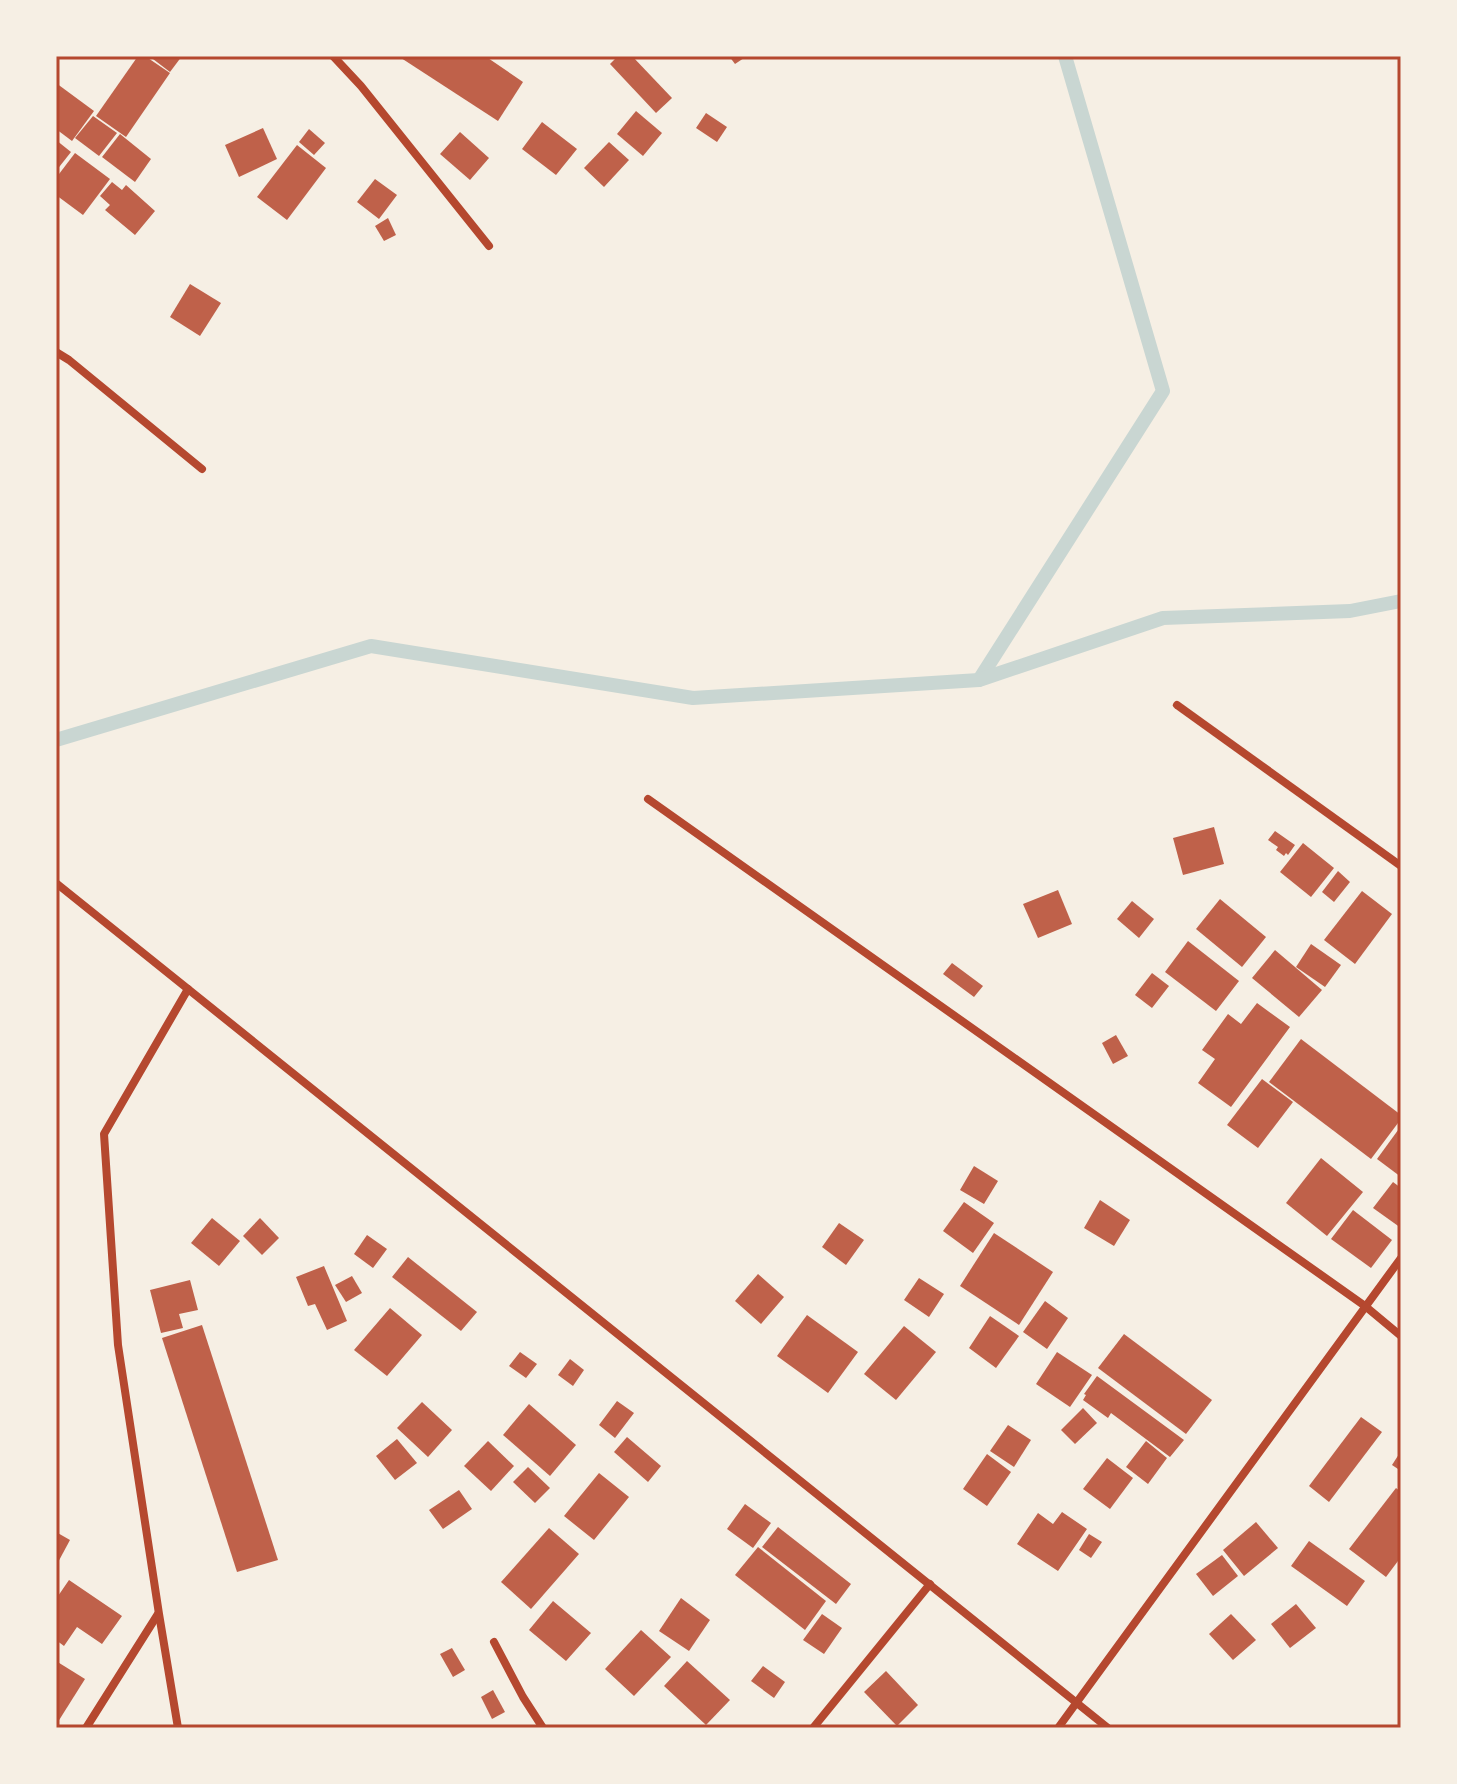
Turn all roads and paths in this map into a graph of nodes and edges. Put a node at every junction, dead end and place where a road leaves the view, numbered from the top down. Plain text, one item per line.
1 (333, 56) edge
2 (489, 246) dead end
3 (56, 352) edge
4 (202, 469) dead end
5 (1177, 705) dead end
6 (648, 799) dead end
7 (1401, 866) edge
8 (56, 883) edge
9 (188, 989) junction
10 (1401, 1258) edge
11 (1365, 1306) junction
12 (1401, 1336) edge
13 (930, 1584) junction
14 (159, 1614) junction
15 (494, 1642) dead end
16 (1077, 1702) junction
17 (86, 1728) edge
18 (178, 1728) edge
19 (543, 1728) edge
20 (813, 1728) edge
21 (1058, 1728) edge
22 (1108, 1728) edge

1 - 2 street
3 - 4 street
5 - 7 street
6 - 11 street
8 - 9 street
9 - 13 street
9 - 14 street
10 - 11 street
11 - 12 street
11 - 16 street
13 - 16 street
13 - 20 street
14 - 17 street
14 - 18 street
15 - 19 street
16 - 21 street
16 - 22 street

